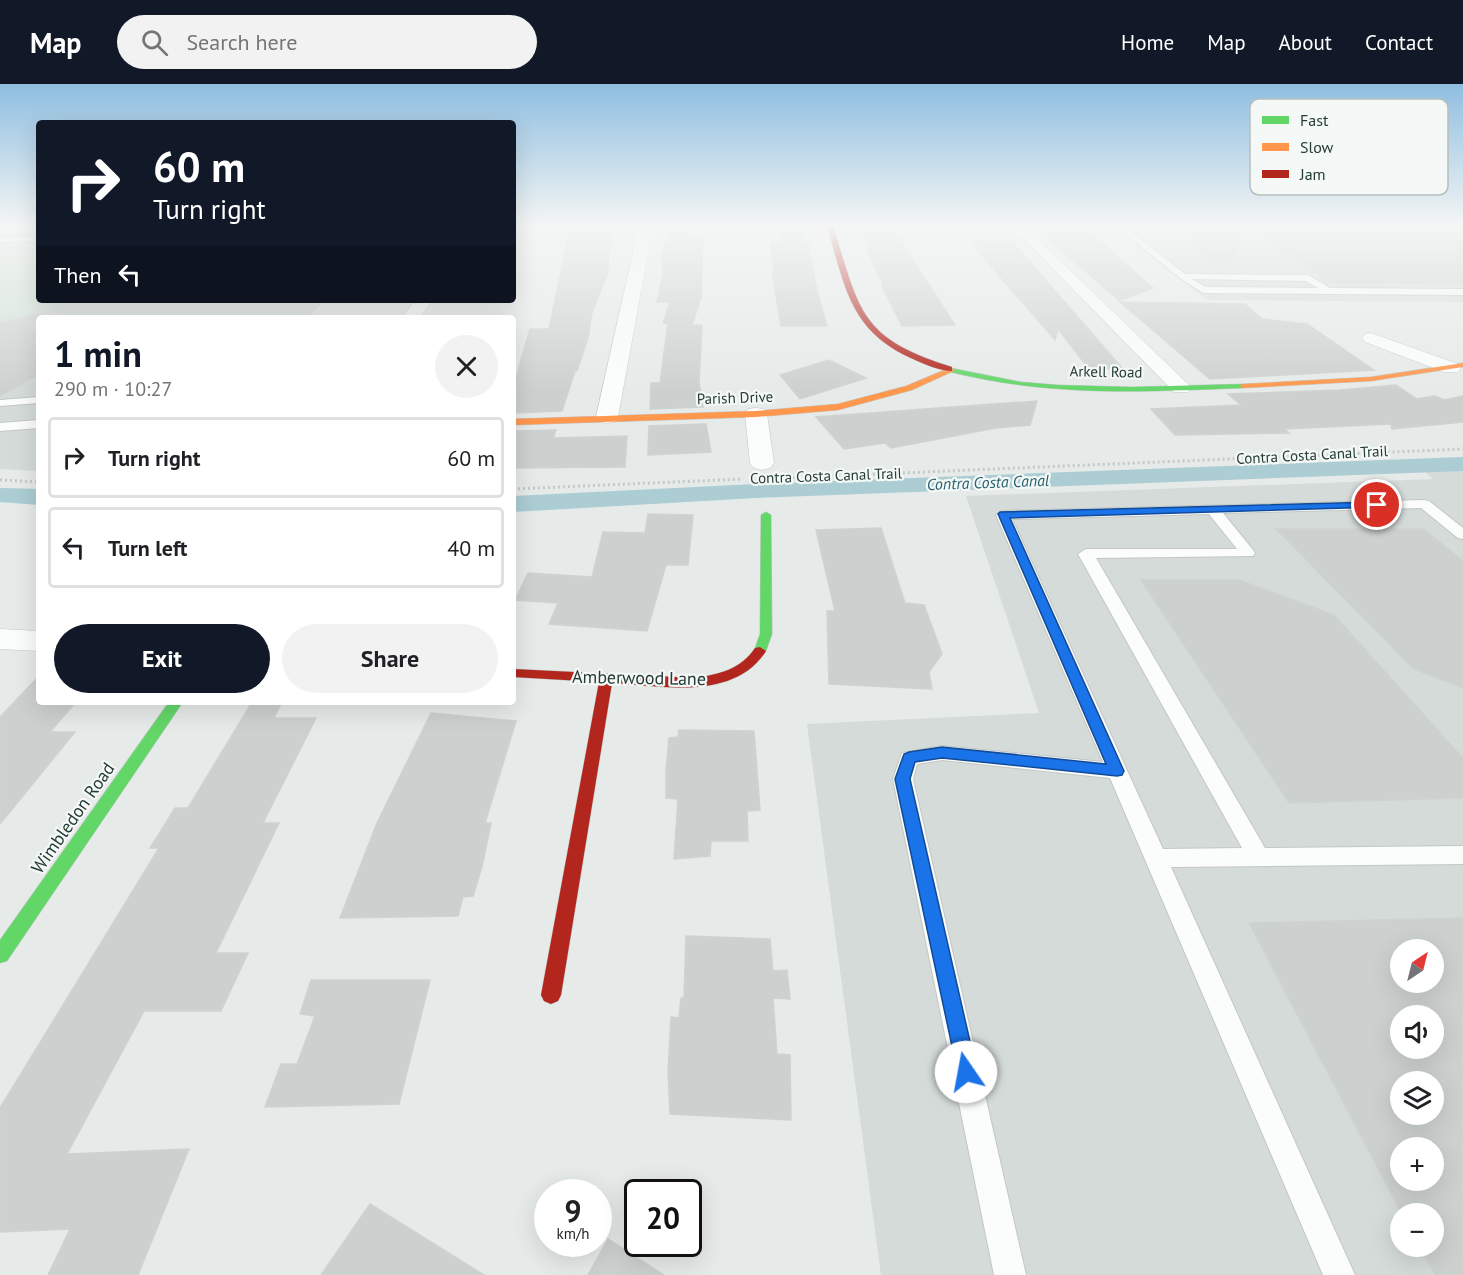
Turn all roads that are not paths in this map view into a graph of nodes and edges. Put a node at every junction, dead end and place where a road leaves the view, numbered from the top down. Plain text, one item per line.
1 (634, 282) edge
2 (850, 282) edge
3 (1073, 282) edge
4 (1191, 282) edge
5 (1314, 282) edge
6 (1328, 291) junction
7 (1463, 292) edge
8 (1371, 338) dead end
9 (1457, 367) edge
10 (952, 370) junction
11 (1181, 388) junction
12 (36, 400) edge
13 (0, 403) edge
14 (756, 414) junction
15 (606, 417) junction
16 (516, 422) edge
17 (36, 424) edge
18 (0, 427) edge
19 (763, 473) road end
20 (1212, 509) junction
21 (766, 515) dead end
22 (1463, 535) edge
23 (0, 639) edge
24 (36, 641) edge
25 (516, 673) edge
26 (606, 680) junction
27 (174, 705) edge
28 (1117, 771) junction
29 (1463, 855) edge
30 (1259, 857) junction
31 (1156, 858) junction
32 (0, 955) edge
33 (551, 995) dead end
34 (1010, 1275) edge
35 (1339, 1275) edge

1 - 15 street
2 - 10 street, Arkell Road
3 - 11 street
4 - 6 lane
5 - 6 lane
6 - 7 lane
8 - 9 street
9 - 11 street, Arkell Road
10 - 11 street, Arkell Road
10 - 14 street, Parish Drive
12 - 13 lane
14 - 15 street, Parish Drive
14 - 19 street
15 - 16 street, Parish Drive
17 - 18 lane
20 - 22 lane
20 - 28 lane
20 - 30 lane
21 - 26 street, Amberwood Lane
23 - 24 street
25 - 26 street, Amberwood Lane
26 - 33 street
27 - 32 street, Wimbledon Road
28 - 31 lane
28 - 34 lane
29 - 30 lane
30 - 31 lane
31 - 35 lane

